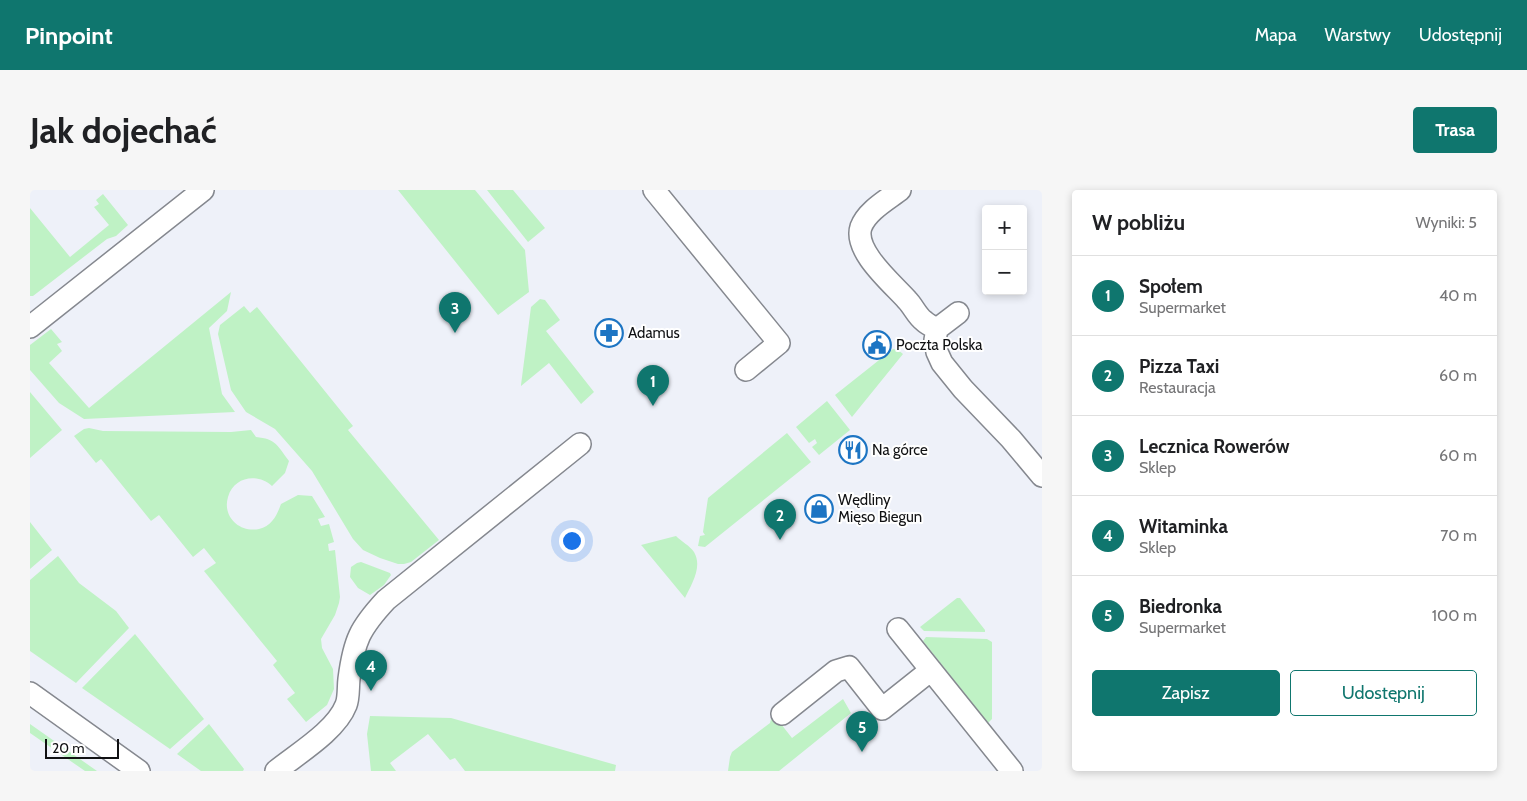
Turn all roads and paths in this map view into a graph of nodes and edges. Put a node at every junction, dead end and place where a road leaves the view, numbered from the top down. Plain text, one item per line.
1 (203, 190) edge
2 (654, 190) edge
3 (900, 190) edge
4 (958, 313) dead end
5 (30, 327) edge
6 (937, 329) junction
7 (746, 370) dead end
8 (580, 444) dead end
9 (1042, 476) edge
10 (898, 629) dead end
11 (931, 670) junction
12 (30, 693) edge
13 (782, 714) dead end
14 (139, 771) edge
15 (276, 771) edge
16 (1012, 771) edge

1 - 5 street
2 - 7 street
3 - 6 street
4 - 6 street
6 - 9 street
8 - 15 street
10 - 11 street
11 - 13 street
11 - 16 street
12 - 14 street

